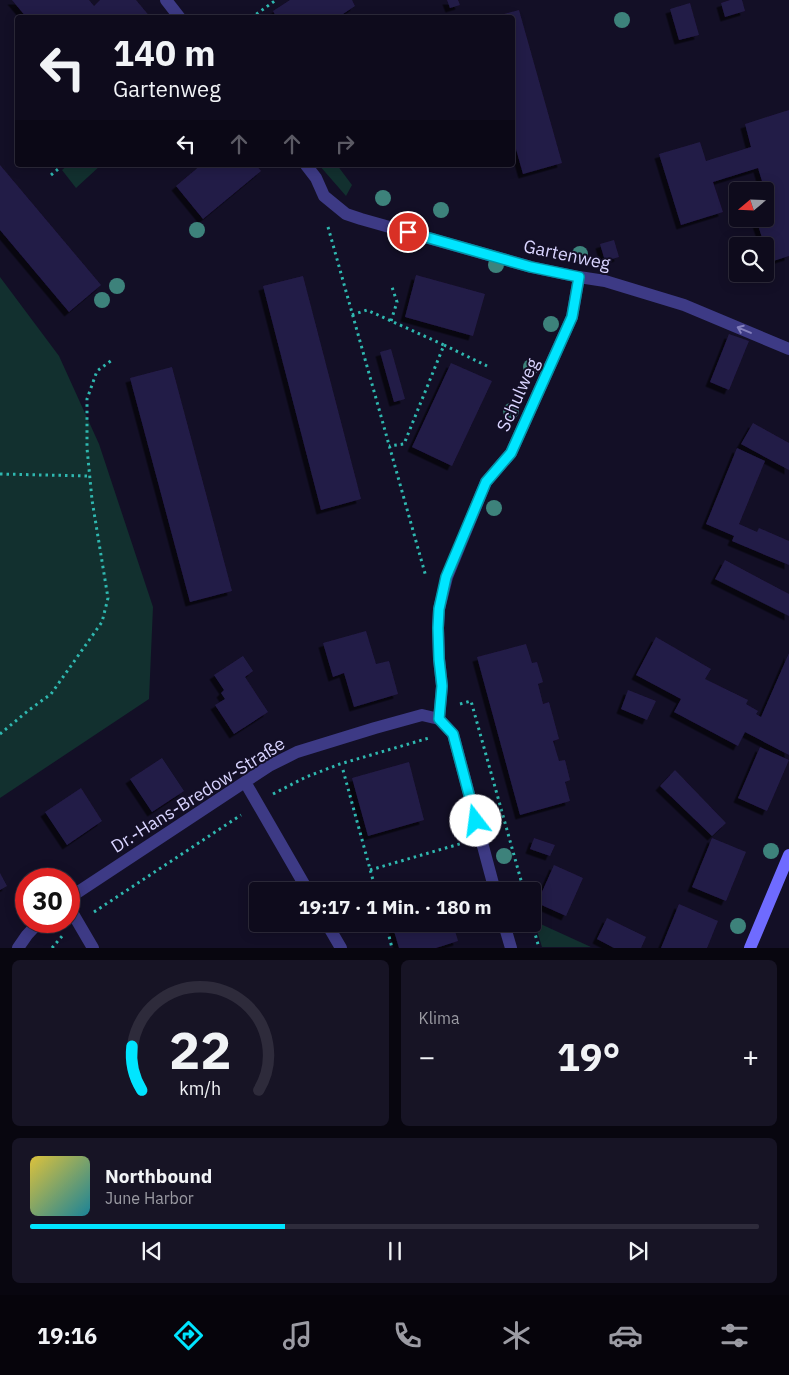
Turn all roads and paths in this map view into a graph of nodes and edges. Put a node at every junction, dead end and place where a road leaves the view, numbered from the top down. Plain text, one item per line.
1 (166, 0) edge
2 (276, 0) edge
3 (178, 15) edge
4 (255, 15) edge
5 (61, 167) edge
6 (308, 167) edge
7 (51, 175) dead end
8 (334, 205) junction
9 (579, 277) junction
10 (392, 287) dead end
11 (352, 314) junction
12 (391, 321) junction
13 (444, 345) junction
14 (789, 349) edge
15 (112, 360) dead end
16 (487, 366) dead end
17 (389, 446) junction
18 (0, 474) edge
19 (90, 476) junction
20 (439, 609) junction
21 (439, 719) junction
22 (0, 734) edge
23 (344, 770) dead end
24 (245, 782) junction
25 (257, 804) junction
26 (480, 838) junction
27 (789, 855) edge
28 (370, 870) junction
29 (303, 882) edge
30 (373, 882) edge
31 (492, 882) edge
32 (521, 882) edge
33 (80, 891) edge
34 (80, 922) edge
35 (80, 926) edge
36 (332, 932) edge
37 (388, 932) edge
38 (506, 932) edge
39 (534, 932) edge
40 (29, 933) edge
41 (64, 933) edge
42 (18, 948) edge
43 (52, 948) edge
44 (93, 948) edge
45 (341, 948) edge
46 (392, 948) edge
47 (511, 948) edge
48 (539, 948) edge
49 (750, 948) edge

1 - 3 street
2 - 4 path
5 - 7 path
6 - 8 street
8 - 9 street, Gartenweg
8 - 11 path
14 -> 9 street, Gartenweg
9 - 20 street, Schulweg
10 - 12 path
11 - 12 path
11 - 17 path
12 - 13 path
13 - 16 path
13 - 17 path
15 - 19 path
17 - 20 path
18 - 19 path
19 - 22 path
20 - 21 street, Schulweg
21 - 24 street, Dr.-Hans-Bredow-Straße
21 - 25 path
21 - 26 street
21 - 32 path
23 - 28 path
24 - 25 street
24 - 33 street, Dr.-Hans-Bredow-Straße
25 - 29 street
25 - 34 path
26 - 28 path
26 - 31 street
27 - 49 street
28 - 30 path
35 - 44 street
36 - 45 street
37 - 46 path
38 - 47 street
39 - 48 path
40 - 42 street
41 - 43 path

